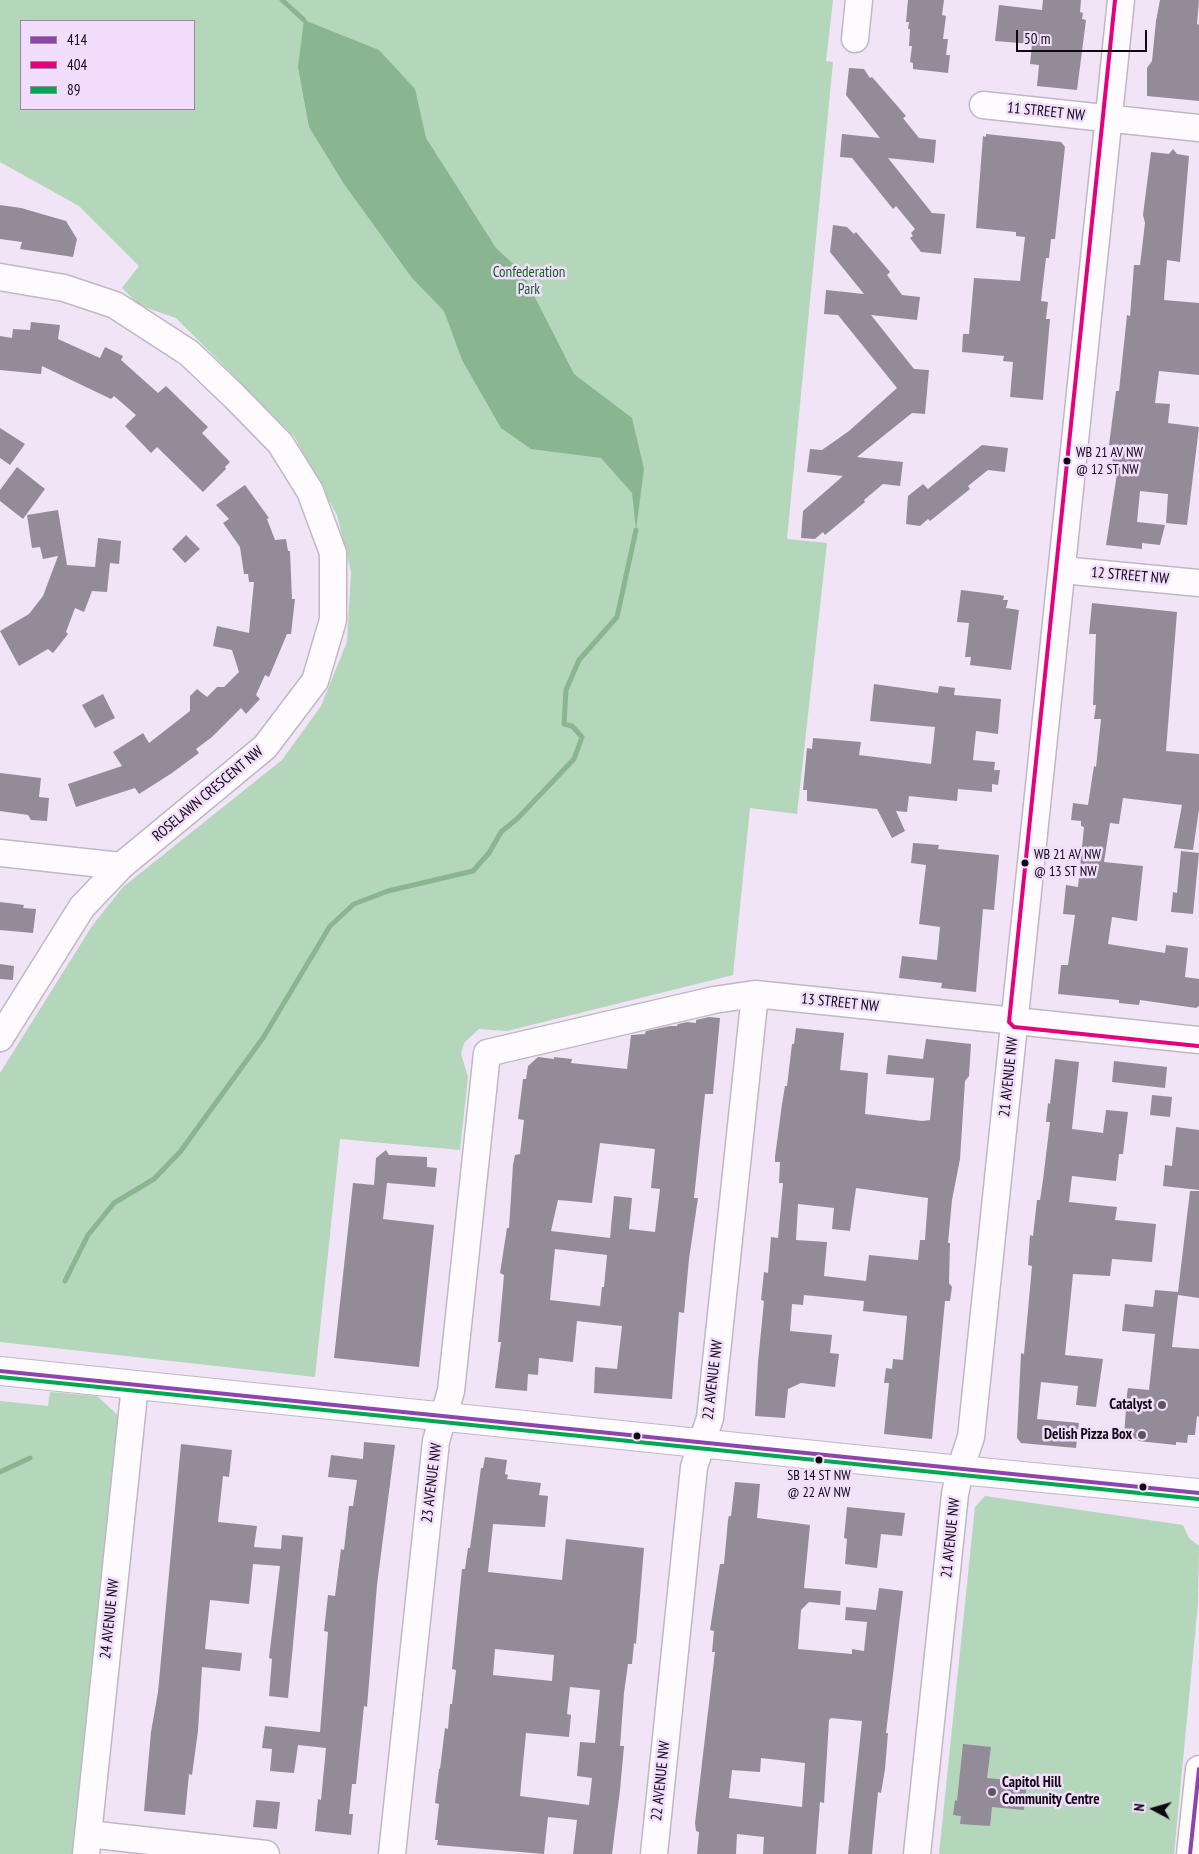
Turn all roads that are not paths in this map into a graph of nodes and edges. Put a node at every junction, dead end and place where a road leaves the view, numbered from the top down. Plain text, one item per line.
1 (859, 0) edge
2 (1121, 0) edge
3 (855, 39) dead end
4 (983, 105) dead end
5 (1108, 119) junction
6 (1199, 128) edge
7 (0, 277) edge
8 (1062, 570) junction
9 (1199, 583) edge
10 (0, 853) edge
11 (121, 866) junction
12 (755, 994) junction
13 (1014, 1021) junction
14 (0, 1038) edge
15 (1199, 1040) edge
16 (486, 1054) joint
17 (0, 1371) edge
18 (135, 1385) junction
19 (442, 1416) junction
20 (702, 1443) junction
21 (960, 1470) junction
22 (1199, 1493) edge
23 (1199, 1769) edge
24 (87, 1844) edge
25 (266, 1854) edge
26 (392, 1854) edge
27 (654, 1854) edge
28 (917, 1854) edge
29 (1190, 1854) edge

1 - 3 street
2 - 5 street, 21 AVENUE NW
4 - 5 street, 11 STREET NW
5 - 6 street, 11 STREET NW
5 - 8 street, 21 AVENUE NW
7 - 11 street, ROSELAWN CRESCENT NW
8 - 9 street, 12 STREET NW
8 - 13 street, 21 AVENUE NW
10 - 11 street
11 - 14 street, ROSELAWN CRESCENT NW
12 - 13 street, 13 STREET NW
12 - 16 street, 13 STREET NW
12 - 20 street, 22 AVENUE NW
13 - 15 street, 13 STREET NW
13 - 21 street, 21 AVENUE NW
16 - 19 street, 23 AVENUE NW
17 - 18 main road
18 - 19 main road
18 - 24 street, 24 AVENUE NW
19 - 20 main road
19 - 26 street, 23 AVENUE NW
20 - 21 main road
20 - 27 street, 22 AVENUE NW
21 - 22 main road
21 - 28 street, 21 AVENUE NW
23 - 29 street
24 - 25 street

